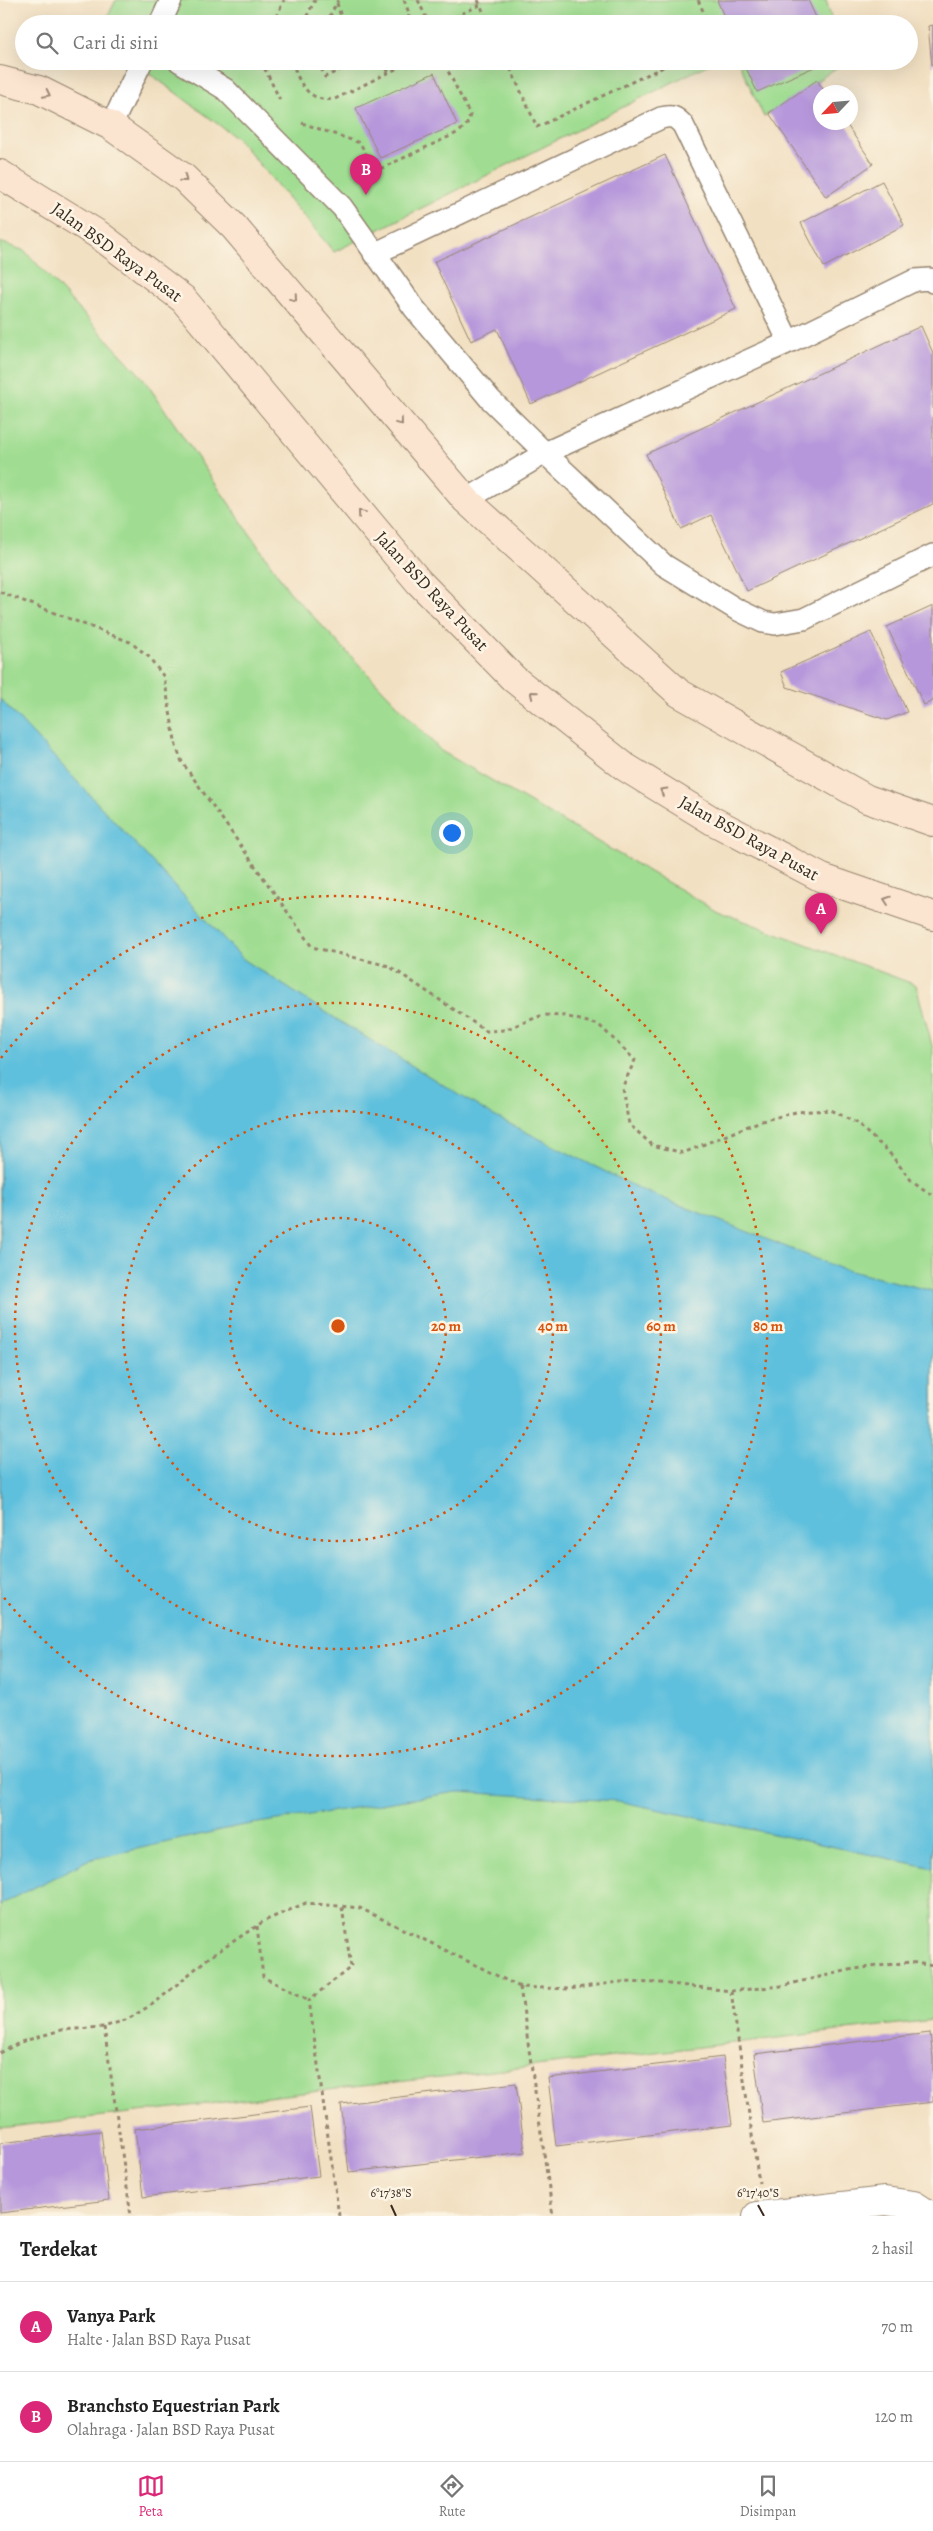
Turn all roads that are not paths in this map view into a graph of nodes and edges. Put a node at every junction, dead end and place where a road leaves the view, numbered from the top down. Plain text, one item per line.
1 (171, 0) edge
2 (164, 15) edge
3 (138, 70) edge
4 (194, 70) edge
5 (0, 80) edge
6 (111, 126) junction
7 (0, 174) edge
8 (374, 254) junction
9 (933, 282) edge
10 (789, 342) junction
11 (545, 454) junction
12 (466, 500) junction
13 (933, 555) edge
14 (933, 822) edge
15 (933, 916) edge
16 (760, 2216) edge
17 (931, 2216) edge

1 - 2 lane
3 - 6 lane
4 - 8 lane
5 -> 6 main road
6 -> 12 main road
15 -> 7 main road, Jalan BSD Raya Pusat
8 - 10 lane
8 - 11 lane
9 - 10 lane
10 - 11 lane
11 - 12 lane
11 - 13 lane
12 - 14 main road
16 - 17 street

